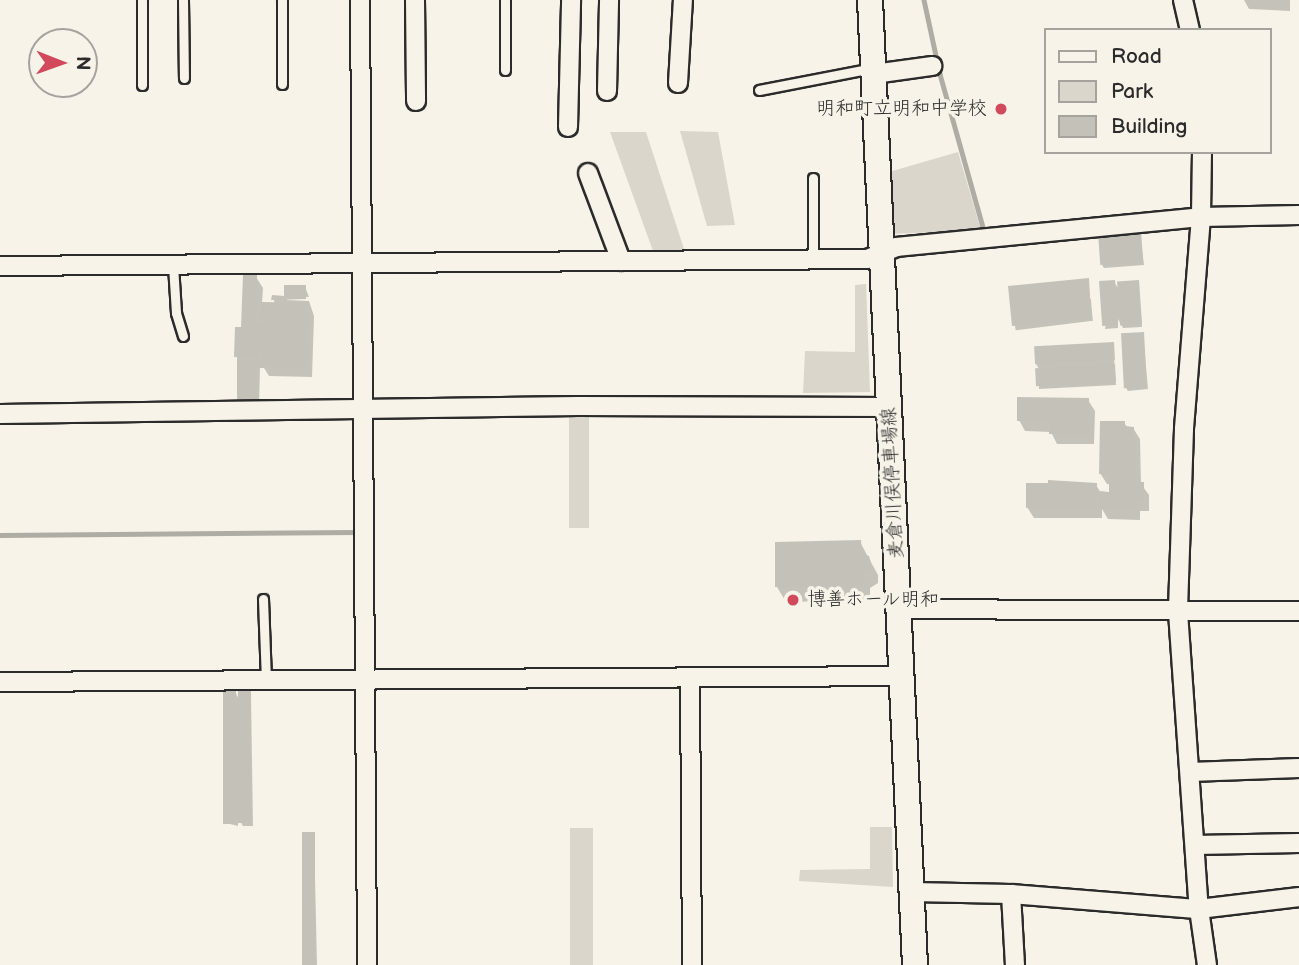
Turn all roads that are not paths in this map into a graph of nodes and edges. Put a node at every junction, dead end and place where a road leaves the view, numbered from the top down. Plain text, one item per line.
1 (142, 0) edge
2 (183, 0) edge
3 (282, 0) edge
4 (360, 0) edge
5 (415, 0) edge
6 (505, 0) edge
7 (571, 0) edge
8 (609, 0) edge
9 (683, 0) edge
10 (870, 0) edge
11 (1183, 0) edge
12 (1190, 28) edge
13 (932, 66) dead end
14 (505, 69) dead end
15 (874, 71) junction
16 (184, 78) dead end
17 (678, 83) dead end
18 (282, 84) dead end
19 (142, 85) dead end
20 (759, 90) dead end
21 (607, 91) dead end
22 (416, 101) dead end
23 (568, 127) dead end
24 (1202, 154) edge
25 (588, 173) dead end
26 (813, 178) dead end
27 (1299, 215) edge
28 (1201, 217) junction
29 (882, 253) junction
30 (813, 260) junction
31 (621, 261) junction
32 (362, 264) junction
33 (173, 265) junction
34 (0, 266) edge
35 (183, 336) dead end
36 (889, 407) junction
37 (365, 409) junction
38 (0, 414) edge
39 (263, 599) dead end
40 (899, 610) junction
41 (1299, 611) edge
42 (1178, 612) junction
43 (900, 676) junction
44 (690, 679) junction
45 (266, 680) junction
46 (365, 680) junction
47 (0, 682) edge
48 (1299, 768) edge
49 (1190, 772) junction
50 (1299, 843) edge
51 (1195, 845) junction
52 (912, 892) junction
53 (1011, 894) junction
54 (1299, 897) edge
55 (1199, 909) junction
56 (368, 965) edge
57 (692, 965) edge
58 (915, 965) edge
59 (1015, 965) edge
60 (1207, 965) edge

1 - 19 lane
2 - 16 lane
3 - 18 lane
4 - 32 street
5 - 22 street
6 - 14 lane
7 - 23 street
8 - 21 street
9 - 17 street
10 - 15 main road, 麦倉川俣停車場線
11 - 12 street
13 - 15 street
15 - 20 lane
15 - 29 main road, 麦倉川俣停車場線
24 - 28 street
25 - 31 street
26 - 30 lane
27 - 28 street
28 - 29 street
28 - 42 street
29 - 30 street
29 - 36 main road, 麦倉川俣停車場線
30 - 31 street
31 - 32 street
32 - 33 street
32 - 37 street
33 - 34 street
33 - 35 lane
36 - 37 street
36 - 40 main road, 麦倉川俣停車場線
37 - 38 street
37 - 46 street
39 - 45 lane
40 - 42 street
40 - 43 main road, 麦倉川俣停車場線
41 - 42 street
42 - 49 street
43 - 44 street
43 - 52 main road, 麦倉川俣停車場線
44 - 46 street
44 - 57 street
45 - 46 street
45 - 47 street
46 - 56 street
48 - 49 street
49 - 51 street
50 - 51 street
51 - 55 street
52 - 53 street
52 - 58 main road, 麦倉川俣停車場線
53 - 55 street
53 - 59 street
54 - 55 street
55 - 60 street

